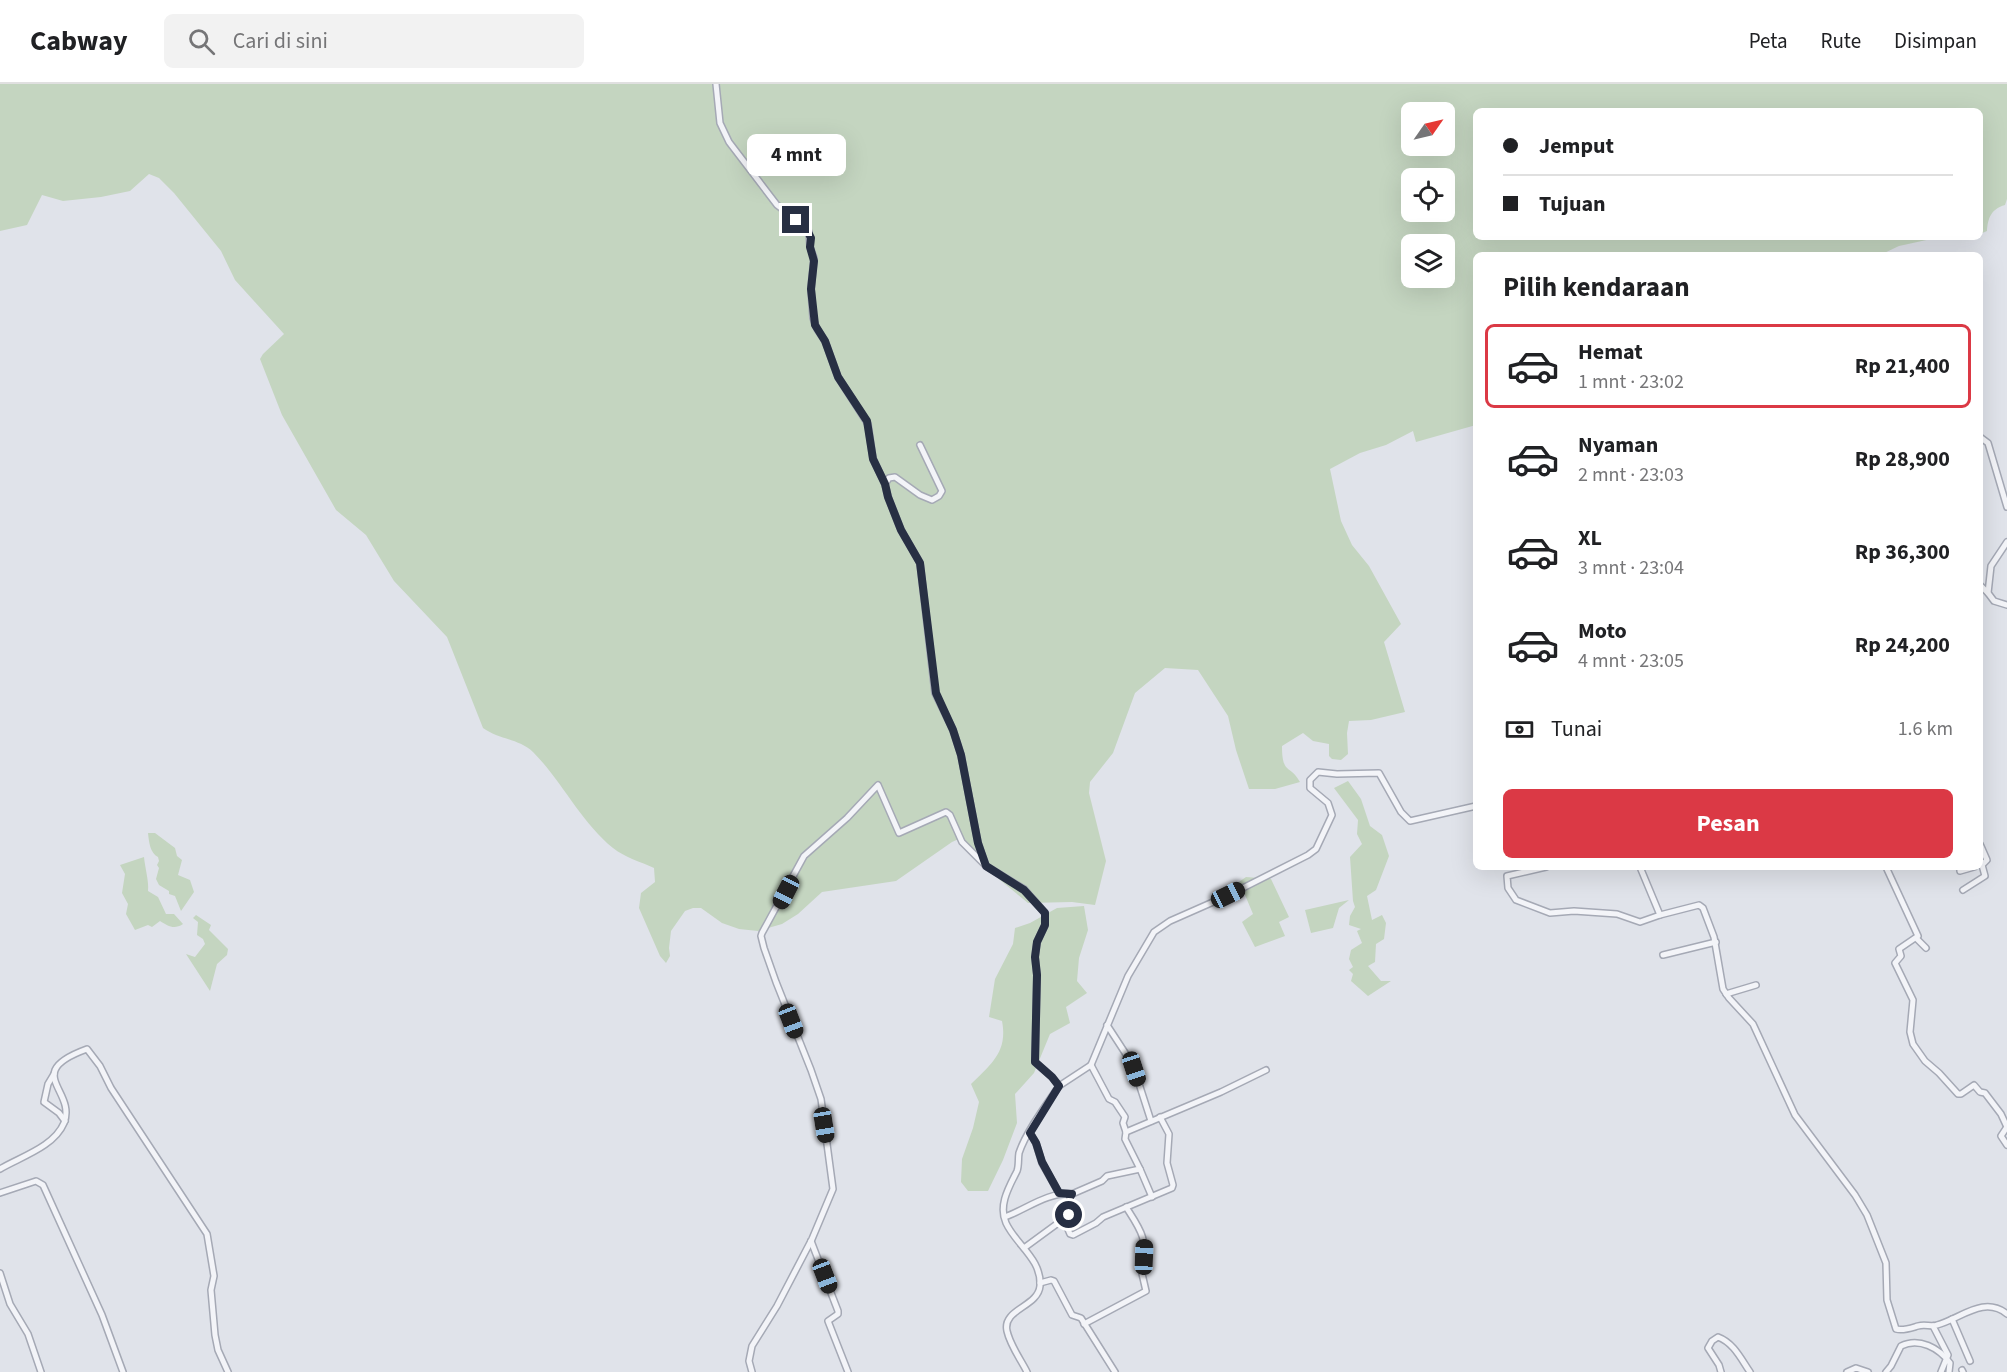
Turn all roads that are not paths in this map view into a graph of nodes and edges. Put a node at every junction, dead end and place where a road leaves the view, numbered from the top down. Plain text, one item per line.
1 (716, 84) edge
2 (1983, 439) edge
3 (920, 445) dead end
4 (885, 484) junction
5 (2007, 507) edge
6 (2007, 542) edge
7 (1983, 588) edge
8 (1988, 593) junction
9 (2007, 605) edge
10 (1473, 807) edge
11 (1983, 851) edge
12 (1983, 864) edge
13 (986, 866) junction
14 (1533, 870) edge
15 (1641, 870) edge
16 (1887, 870) edge
17 (1966, 870) edge
18 (1982, 870) edge
19 (1960, 872) dead end
20 (1963, 890) dead end
21 (1660, 915) junction
22 (1917, 939) junction
23 (1716, 942) junction
24 (1926, 948) dead end
25 (1663, 955) dead end
26 (1756, 985) dead end
27 (1726, 994) junction
28 (1107, 1025) junction
29 (1091, 1065) junction
30 (1266, 1070) dead end
31 (55, 1073) junction
32 (1059, 1086) junction
33 (1160, 1117) junction
34 (1151, 1120) junction
35 (65, 1121) junction
36 (2007, 1127) edge
37 (1126, 1132) junction
38 (1030, 1133) junction
39 (2007, 1144) edge
40 (0, 1169) edge
41 (1140, 1169) junction
42 (0, 1193) edge
43 (1059, 1193) junction
44 (1072, 1194) junction
45 (1152, 1197) junction
46 (1126, 1207) junction
47 (1005, 1217) junction
48 (1064, 1220) junction
49 (811, 1241) junction
50 (1024, 1248) junction
51 (0, 1273) edge
52 (1040, 1283) junction
53 (2007, 1314) edge
54 (1952, 1319) junction
55 (1084, 1324) junction
56 (1933, 1326) junction
57 (1947, 1358) junction
58 (1970, 1361) dead end
59 (41, 1372) edge
60 (123, 1372) edge
61 (228, 1372) edge
62 (752, 1372) edge
63 (848, 1372) edge
64 (1028, 1372) edge
65 (1115, 1372) edge
66 (1721, 1372) edge
67 (1750, 1372) edge
68 (1847, 1372) edge
69 (1868, 1372) edge
70 (1886, 1372) edge
71 (1941, 1372) edge
72 (1949, 1372) edge

1 - 4 street
2 - 5 street
3 - 4 street
4 - 13 street
6 - 8 street
7 - 8 street
8 - 9 street
10 - 28 street
11 - 12 street
13 - 32 street
13 - 49 street
14 - 21 street
15 - 21 street
16 - 22 street
17 - 19 street
18 - 20 street
21 - 23 street
22 - 24 street
22 - 36 street
23 - 25 street
23 - 27 street
26 - 27 street
27 - 56 street
28 - 29 street
28 - 34 street
29 - 32 street
29 - 37 street
30 - 33 street
31 - 35 street
31 - 35 street
31 - 61 street
32 - 38 street
33 - 34 street
33 - 45 street
34 - 37 street
35 - 40 street
36 - 39 street
37 - 41 street
38 - 43 street
38 - 47 street
41 - 44 street
41 - 45 street
42 - 60 street
43 - 44 street
43 - 47 street
44 - 48 street
45 - 46 street
46 - 48 street
46 - 55 street
47 - 50 street
48 - 50 street
49 - 62 street
49 - 63 street
50 - 52 street
51 - 59 street
52 - 55 street
52 - 64 street
53 - 54 street
54 - 56 street
54 - 58 street
55 - 65 street
56 - 57 street
57 - 70 street
57 - 71 street
57 - 72 street
66 - 67 street
68 - 69 street

